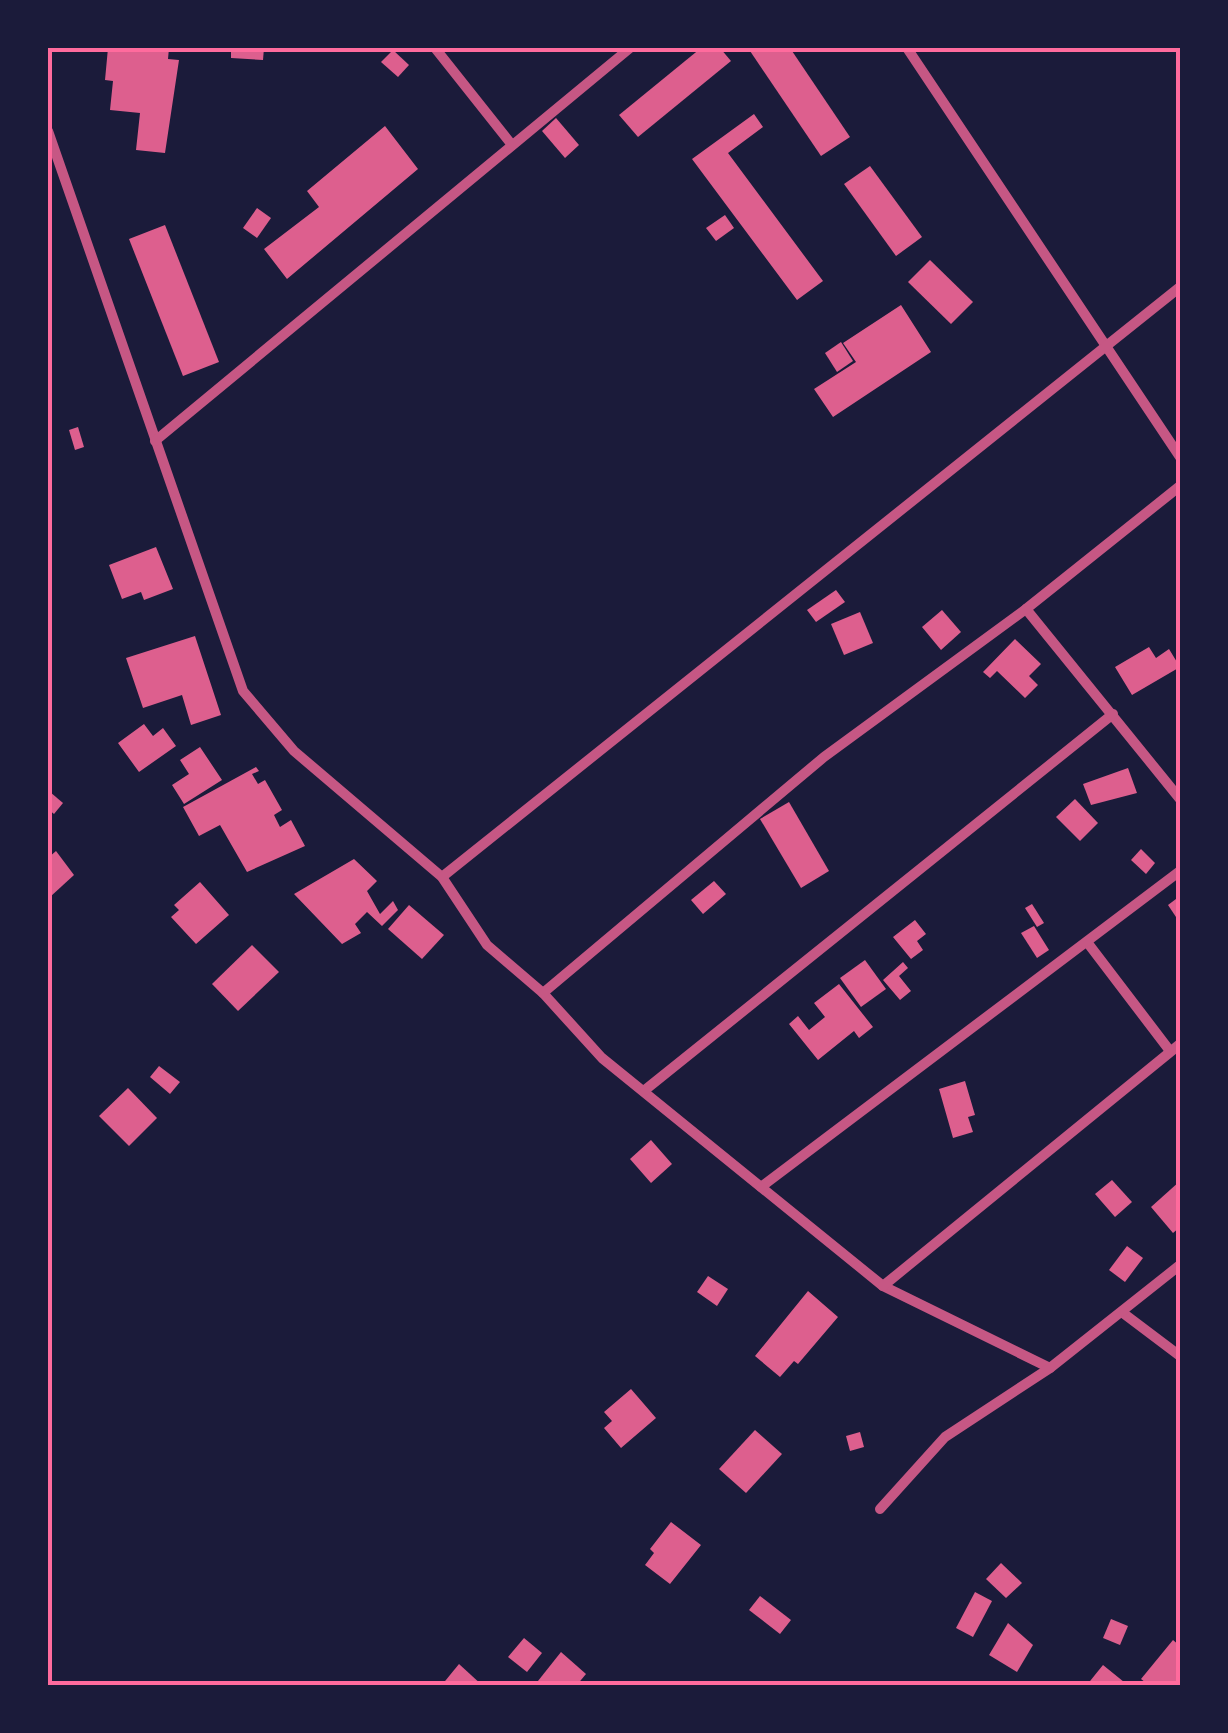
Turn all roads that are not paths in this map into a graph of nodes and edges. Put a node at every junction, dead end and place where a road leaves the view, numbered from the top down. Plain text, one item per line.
1 (434, 48) edge
2 (630, 48) edge
3 (908, 48) edge
4 (48, 131) edge
5 (512, 145) junction
6 (1180, 287) edge
7 (1108, 348) junction
8 (155, 441) junction
9 (1180, 457) edge
10 (1180, 486) edge
11 (1026, 609) junction
12 (1113, 714) junction
13 (1180, 799) edge
14 (1180, 872) edge
15 (442, 877) junction
16 (1087, 942) junction
17 (543, 993) junction
18 (1180, 1044) edge
19 (1170, 1052) junction
20 (645, 1090) junction
21 (761, 1188) junction
22 (1180, 1265) edge
23 (883, 1286) junction
24 (1123, 1313) junction
25 (1180, 1356) edge
26 (1050, 1368) junction
27 (880, 1509) dead end

1 - 5 street
2 - 5 street
3 - 7 street
4 - 8 street
5 - 8 street
6 - 7 street
7 - 9 street
7 - 15 street
8 - 15 street
10 - 11 street
11 - 12 street
11 - 17 street
12 - 13 street
12 - 20 street
14 - 16 street
15 - 17 street
16 - 19 street
16 - 21 street
17 - 20 street
18 - 19 street
19 - 23 street
20 - 21 street
21 - 23 street
22 - 24 street
23 - 26 street
24 - 25 street
24 - 26 street
26 - 27 street

